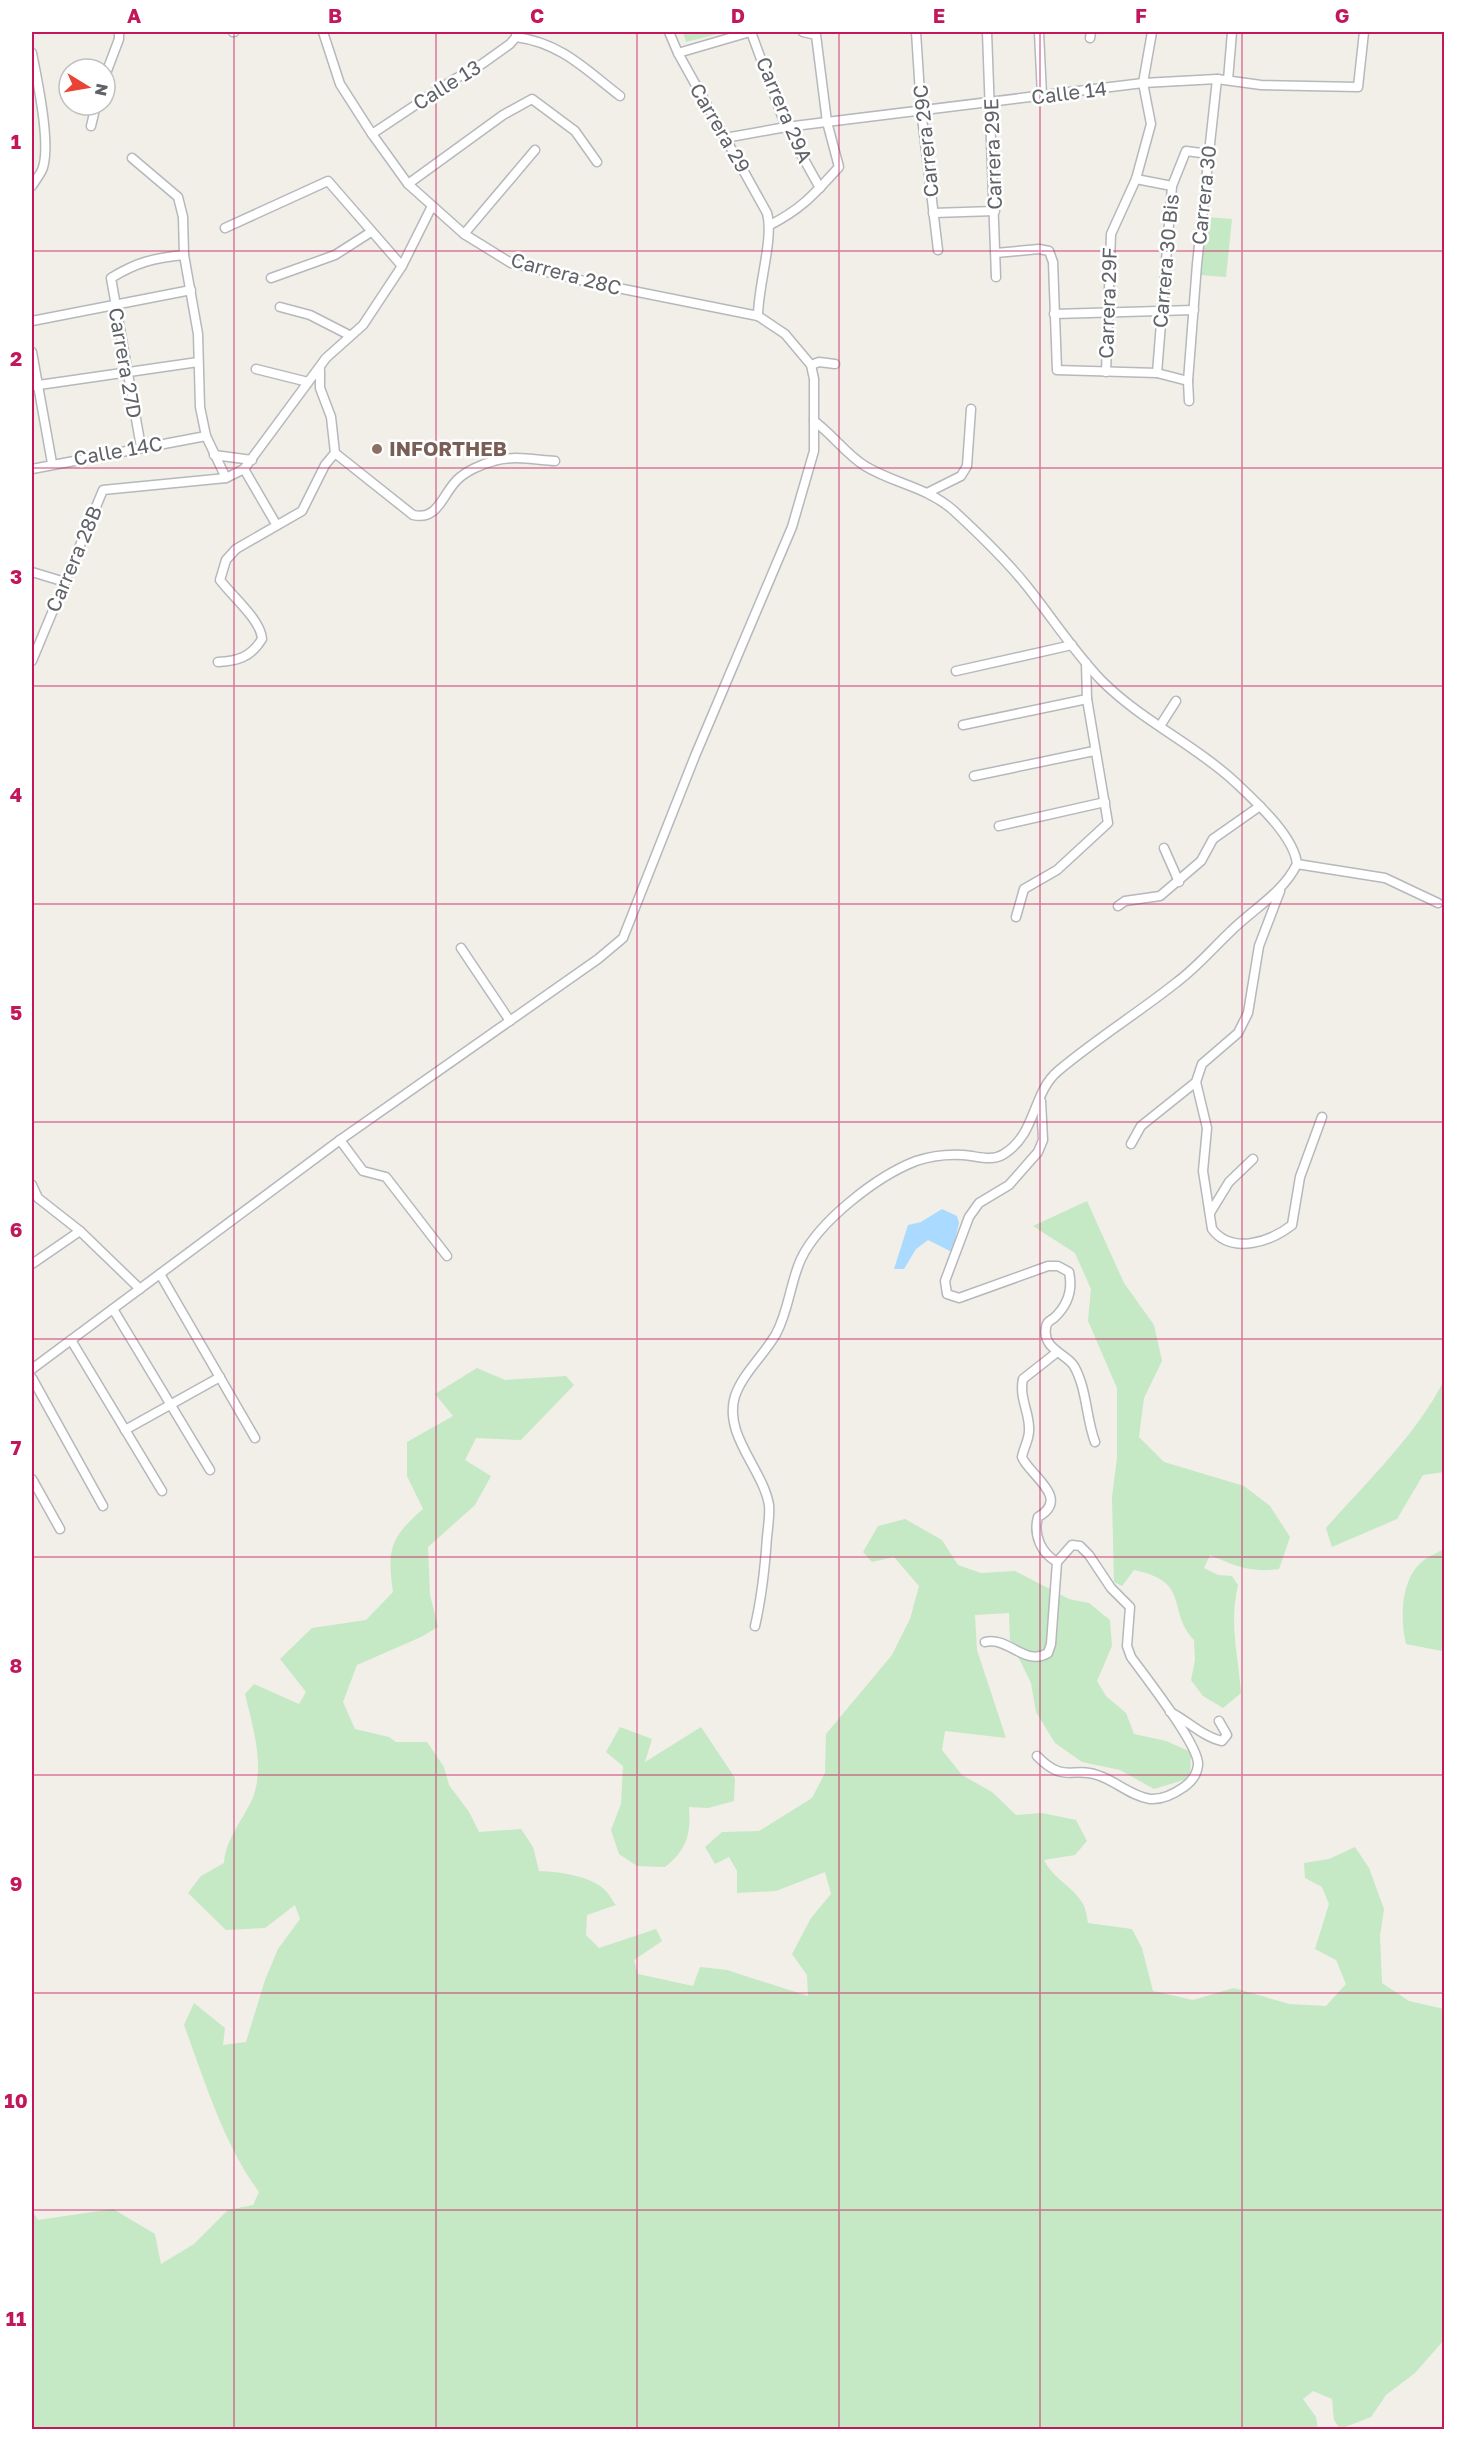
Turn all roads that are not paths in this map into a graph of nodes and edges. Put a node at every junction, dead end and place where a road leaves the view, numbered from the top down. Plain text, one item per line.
1 (119, 32) edge
2 (323, 32) edge
3 (669, 32) edge
4 (750, 32) edge
5 (803, 32) edge
6 (916, 32) edge
7 (987, 32) edge
8 (1039, 32) edge
9 (1152, 32) edge
10 (1232, 32) edge
11 (1364, 32) edge
12 (516, 34) edge
13 (32, 53) edge
14 (678, 53) junction
15 (112, 57) edge
16 (1217, 79) junction
17 (1228, 80) junction
18 (1143, 83) junction
19 (620, 96) dead end
20 (1042, 96) junction
21 (991, 101) junction
22 (921, 109) junction
23 (93, 117) edge
24 (827, 122) junction
25 (91, 126) dead end
26 (786, 127) junction
27 (372, 134) junction
28 (725, 138) junction
29 (535, 150) dead end
30 (1209, 154) junction
31 (132, 158) dead end
32 (597, 162) dead end
33 (1136, 179) junction
34 (408, 184) junction
35 (32, 186) edge
36 (1172, 186) junction
37 (820, 188) junction
38 (432, 206) junction
39 (994, 211) junction
40 (933, 213) junction
41 (770, 225) junction
42 (225, 228) dead end
43 (371, 232) junction
44 (464, 234) junction
45 (938, 250) dead end
46 (996, 253) junction
47 (184, 255) junction
48 (402, 266) junction
49 (996, 277) dead end
50 (271, 278) dead end
51 (191, 290) junction
52 (114, 305) junction
53 (280, 307) dead end
54 (1194, 310) junction
55 (1160, 311) junction
56 (1106, 313) junction
57 (1054, 314) junction
58 (758, 316) junction
59 (32, 321) edge
60 (349, 335) junction
61 (32, 352) edge
62 (198, 362) junction
63 (811, 364) junction
64 (835, 364) dead end
65 (256, 369) dead end
66 (320, 370) junction
67 (128, 372) junction
68 (1106, 372) junction
69 (1157, 373) junction
70 (1188, 381) junction
71 (308, 382) junction
72 (35, 385) edge
73 (1189, 401) dead end
74 (971, 409) dead end
75 (814, 421) junction
76 (206, 436) junction
77 (141, 447) junction
78 (335, 453) junction
79 (214, 455) junction
80 (252, 460) junction
81 (555, 461) dead end
82 (52, 464) junction
83 (32, 469) edge
84 (244, 469) junction
85 (226, 478) junction
86 (929, 492) junction
87 (276, 524) junction
88 (32, 572) edge
89 (65, 582) junction
90 (1072, 645) junction
91 (32, 661) edge
92 (218, 662) dead end
93 (1086, 662) junction
94 (956, 671) dead end
95 (1087, 699) junction
96 (1176, 701) dead end
97 (963, 725) dead end
98 (1160, 726) junction
99 (1094, 751) junction
100 (974, 776) dead end
101 (1104, 802) junction
102 (1260, 806) junction
103 (999, 826) dead end
104 (1164, 848) dead end
105 (1297, 864) junction
106 (1179, 882) junction
107 (1281, 887) junction
108 (1438, 903) dead end
109 (1118, 906) dead end
110 (1016, 917) dead end
111 (461, 948) dead end
112 (510, 1021) junction
113 (1196, 1082) junction
114 (1040, 1098) junction
115 (1322, 1117) dead end
116 (340, 1140) junction
117 (1131, 1144) dead end
118 (1253, 1159) dead end
119 (32, 1185) edge
120 (35, 1201) edge
121 (1210, 1214) junction
122 (80, 1231) junction
123 (447, 1256) dead end
124 (32, 1264) edge
125 (160, 1274) junction
126 (140, 1289) junction
127 (113, 1309) junction
128 (71, 1340) junction
129 (1056, 1353) junction
130 (32, 1369) edge
131 (220, 1377) junction
132 (32, 1378) edge
133 (171, 1406) junction
134 (125, 1430) junction
135 (255, 1438) dead end
136 (1095, 1442) dead end
137 (210, 1470) dead end
138 (32, 1479) edge
139 (162, 1491) dead end
140 (103, 1506) dead end
141 (60, 1529) dead end
142 (1057, 1562) junction
143 (755, 1626) dead end
144 (985, 1642) dead end
145 (1169, 1712) junction
146 (1219, 1721) dead end
147 (1037, 1756) dead end

1 - 15 street
2 - 27 street, Carrera 28C
3 - 14 street, Carrera 29
4 - 14 street
4 - 26 street, Carrera 29A
5 - 24 street
6 - 22 street, Carrera 29C
7 - 21 street, Carrera 29E
8 - 20 street
9 - 18 street
10 - 17 street
11 - 17 street, Calle 14
12 - 19 street
12 - 27 street, Calle 13
13 - 35 street
14 - 28 street, Carrera 29
16 - 17 street, Calle 14
16 - 18 street, Calle 14
16 - 30 street, Carrera 30
18 - 20 street, Calle 14
18 - 33 street
20 - 21 street, Calle 14
21 - 22 street, Calle 14
21 - 39 street, Carrera 29E
22 - 24 street, Calle 14
22 - 40 street, Carrera 29C
23 - 25 street
24 - 26 street, Calle 14
24 - 37 street
26 - 28 street, Calle 14
26 - 37 street, Carrera 29A
27 - 34 street, Carrera 28C
28 - 41 street, Carrera 29
29 - 44 street
30 - 36 street, Carrera 30 Bis
30 - 54 street, Carrera 30
31 - 47 street
32 - 34 street
33 - 36 street
33 - 56 street, Carrera 29F
34 - 38 street, Carrera 28C
36 - 55 street, Carrera 30 Bis
37 - 41 street
38 - 44 street, Carrera 28C
38 - 48 street
39 - 40 street
39 - 46 street, Carrera 29E
40 - 45 street, Carrera 29C
41 - 58 street
42 - 43 street
43 - 48 street
43 - 50 street
44 - 58 street, Carrera 28C
46 - 49 street, Carrera 29E
46 - 57 street
47 - 51 street
47 - 52 street, Carrera 27D
48 - 60 street
51 - 52 street
51 - 62 street
52 - 59 street
52 - 67 street, Carrera 27D
53 - 60 street
54 - 55 street
54 - 70 street, Carrera 30
55 - 56 street
55 - 69 street, Carrera 30 Bis
56 - 57 street
56 - 68 street, Carrera 29F
57 - 68 street
58 - 63 street, Carrera 28C
60 - 66 street
61 - 72 street
62 - 67 street
62 - 76 street
63 - 64 street
63 - 75 street
65 - 71 street
66 - 71 street
66 - 78 street
67 - 72 street
67 - 77 street, Carrera 27D
68 - 69 street
69 - 70 street
70 - 73 street, Carrera 30
71 - 80 street
72 - 82 street
74 - 86 street
75 - 86 street
75 - 112 street
76 - 77 street, Calle 14C
76 - 79 street
77 - 82 street, Calle 14C
78 - 81 street
78 - 87 street
79 - 80 street
79 - 85 street
80 - 84 street
82 - 83 street, Calle 14C
84 - 85 street
84 - 87 street
85 - 89 street, Carrera 28B
86 - 90 street
87 - 92 street
88 - 89 street
89 - 91 street, Carrera 28B
90 - 93 street
90 - 94 street
93 - 95 street
93 - 98 street
95 - 97 street
95 - 99 street
96 - 98 street
98 - 102 street
99 - 100 street
99 - 101 street
101 - 103 street
101 - 110 street
102 - 105 street
102 - 106 street
104 - 106 street
105 - 107 street
105 - 108 street
106 - 109 street
107 - 113 street
107 - 114 street
111 - 112 street
112 - 116 street
113 - 117 street
113 - 121 street
114 - 129 street
114 - 143 street
115 - 121 street
116 - 123 street
116 - 125 street
118 - 121 street
119 - 120 street
120 - 122 street
122 - 124 street
122 - 126 street
125 - 126 street
125 - 131 street
126 - 127 street
127 - 128 street
127 - 133 street
128 - 130 street
128 - 134 street
129 - 136 street
129 - 142 street
131 - 133 street
131 - 135 street
132 - 140 street
133 - 134 street
133 - 137 street
134 - 139 street
138 - 141 street
142 - 144 street
142 - 145 street
145 - 146 street
145 - 147 street

